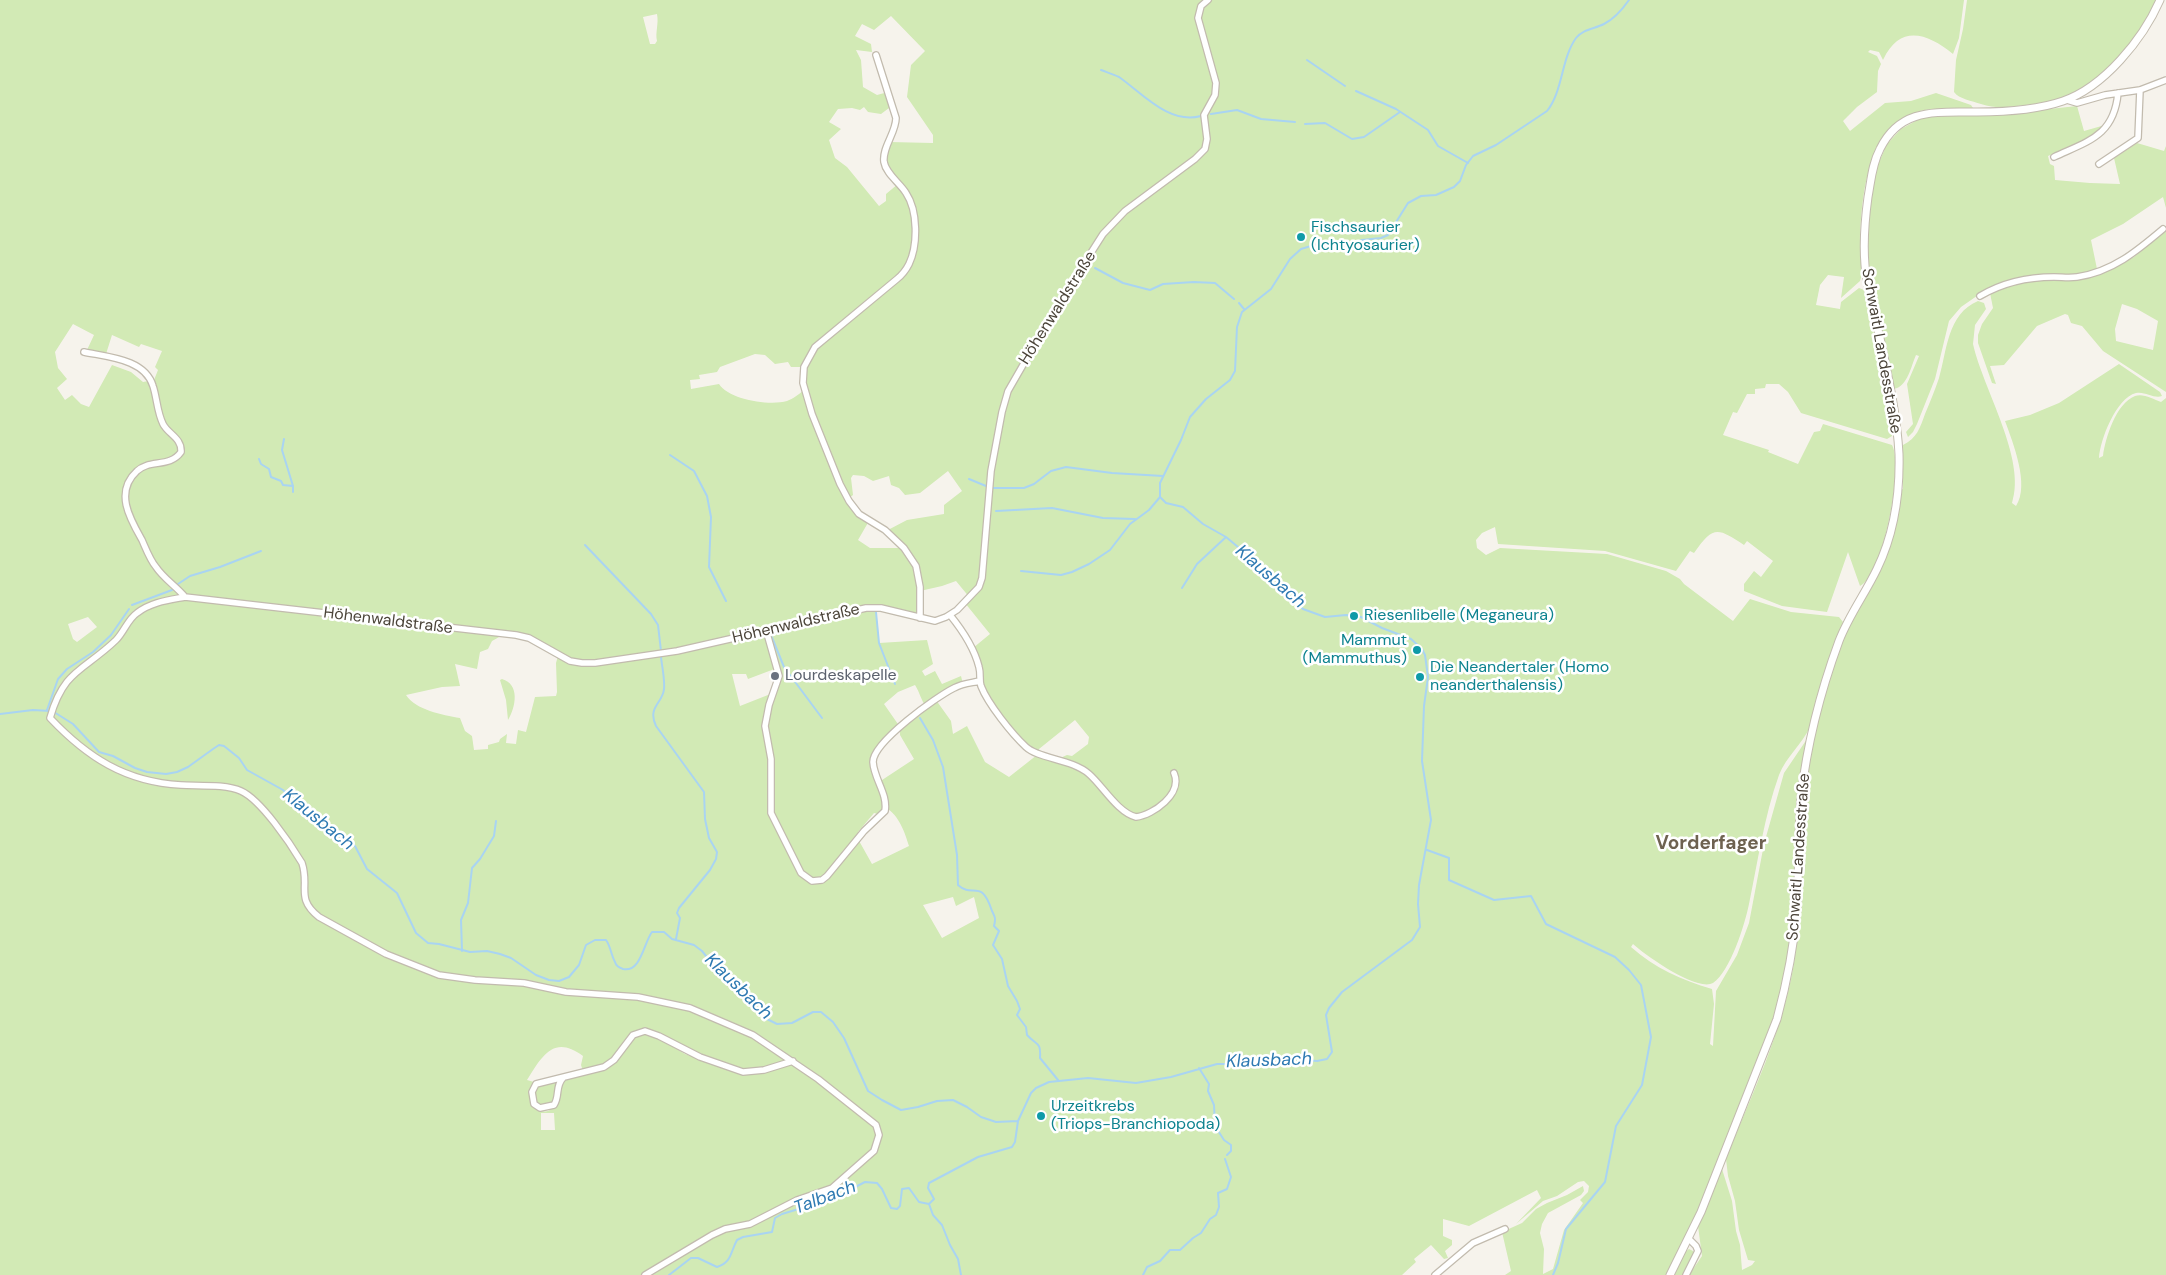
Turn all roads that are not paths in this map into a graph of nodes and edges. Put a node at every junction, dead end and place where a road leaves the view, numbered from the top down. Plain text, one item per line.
1 (1208, 0) edge
2 (2160, 0) edge
3 (876, 55) dead end
4 (2166, 80) edge
5 (2140, 90) junction
6 (2118, 93) junction
7 (2067, 100) junction
8 (2054, 156) dead end
9 (2099, 164) dead end
10 (2163, 229) dead end
11 (1980, 296) dead end
12 (84, 352) dead end
13 (185, 597) junction
14 (950, 615) junction
15 (920, 618) junction
16 (766, 630) junction
17 (980, 681) junction
18 (1174, 773) dead end
19 (793, 1060) junction
20 (562, 1078) junction
21 (1505, 1229) dead end
22 (1689, 1239) junction
23 (645, 1275) edge
24 (1436, 1275) edge
25 (1670, 1275) edge
26 (1686, 1275) edge

1 - 14 street, Höhenwaldstraße
2 - 7 street, Schwaitl Landesstraße
3 - 15 street
4 - 5 street
5 - 6 street
5 - 9 street
6 - 7 street
6 - 8 street
7 - 22 street, Schwaitl Landesstraße
10 - 11 street
12 - 13 street
13 - 16 street, Höhenwaldstraße
13 - 19 street, Höhenwaldstraße
14 - 15 street, Höhenwaldstraße
14 - 17 street
15 - 16 street, Höhenwaldstraße
16 - 17 street
17 - 18 street
19 - 20 street
19 - 23 street
20 - 20 street
21 - 24 street
22 - 25 street, Schwaitl Landesstraße
22 - 26 street

